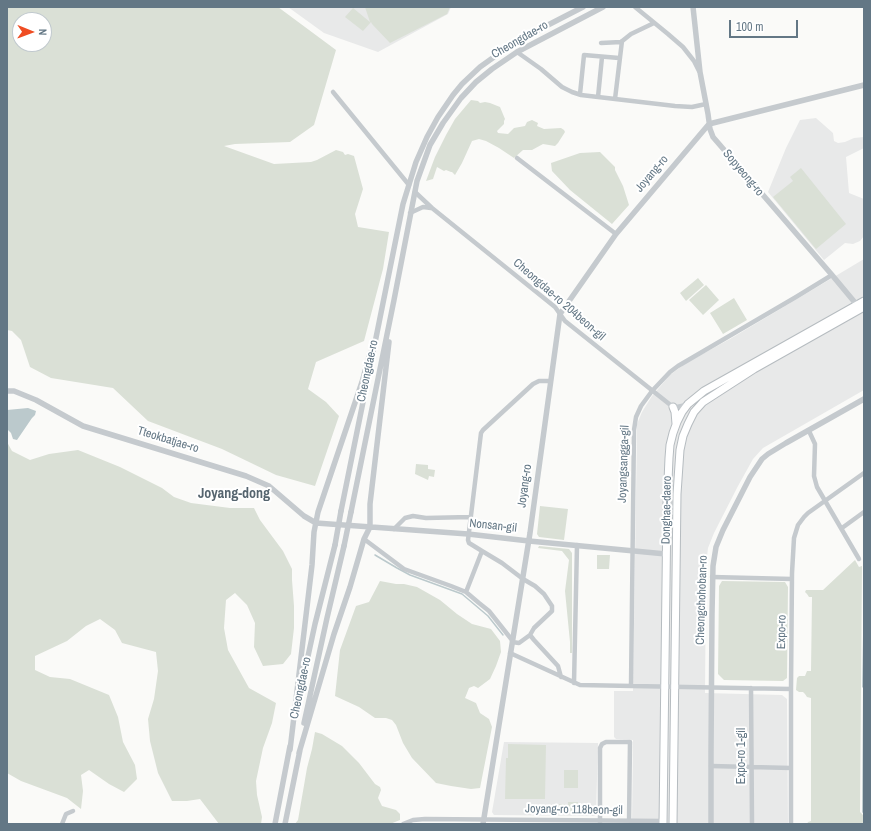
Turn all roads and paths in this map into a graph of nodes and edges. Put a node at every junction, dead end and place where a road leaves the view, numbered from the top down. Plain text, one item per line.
1 (583, 7) edge
2 (602, 7) edge
3 (635, 7) edge
4 (693, 7) edge
5 (654, 23) junction
6 (622, 41) junction
7 (600, 43) dead end
8 (517, 52) junction
9 (602, 57) junction
10 (619, 58) junction
11 (700, 72) junction
12 (864, 85) edge
13 (333, 92) dead end
14 (580, 94) junction
15 (598, 97) junction
16 (615, 98) junction
17 (447, 104) junction
18 (706, 104) junction
19 (453, 109) junction
20 (709, 124) junction
21 (517, 158) dead end
22 (409, 185) junction
23 (414, 192) junction
24 (432, 208) junction
25 (410, 213) junction
26 (616, 234) junction
27 (832, 275) junction
28 (384, 299) junction
29 (394, 300) junction
30 (864, 301) edge
31 (860, 307) edge
32 (560, 314) junction
33 (550, 381) junction
34 (652, 391) junction
35 (7, 392) edge
36 (864, 399) edge
37 (688, 404) junction
38 (673, 407) junction
39 (676, 426) junction
40 (809, 431) junction
41 (864, 473) edge
42 (825, 501) junction
43 (864, 512) edge
44 (470, 517) junction
45 (316, 523) junction
46 (370, 527) junction
47 (842, 528) junction
48 (394, 529) junction
49 (468, 534) junction
50 (364, 539) junction
51 (529, 541) junction
52 (577, 545) junction
53 (632, 550) junction
54 (482, 551) junction
55 (666, 554) junction
56 (860, 559) dead end
57 (712, 577) junction
58 (523, 579) junction
59 (792, 579) junction
60 (466, 592) junction
61 (530, 635) junction
62 (512, 641) junction
63 (510, 653) junction
64 (561, 677) junction
65 (574, 683) junction
66 (631, 686) junction
67 (665, 686) junction
68 (675, 686) junction
69 (711, 687) junction
70 (751, 688) junction
71 (791, 689) junction
72 (290, 750) junction
73 (299, 753) junction
74 (711, 766) junction
75 (752, 767) junction
76 (791, 768) junction
77 (73, 811) dead end
78 (483, 822) edge
79 (517, 822) edge
80 (600, 822) edge
81 (629, 822) edge
82 (663, 823) edge
83 (62, 824) edge
84 (275, 824) edge
85 (285, 824) edge
86 (403, 824) edge
87 (672, 824) edge
88 (711, 824) edge
89 (752, 824) edge
90 (791, 824) edge

1 - 17 street, Cheongdae-ro
2 - 8 street, Cheongdae-ro
3 - 5 street
4 - 11 street, Sopyeong-ro
5 - 6 street
5 - 11 street
6 - 7 street
6 - 10 street
8 - 14 street
8 - 19 street, Cheongdae-ro
9 - 10 street
9 - 14 street
9 - 15 street
10 - 16 street
11 - 18 street, Sopyeong-ro
12 - 20 street
13 - 22 street
14 - 15 street
15 - 16 street
16 - 18 street
17 - 19 street
17 - 22 street, Cheongdae-ro
18 - 20 street, Sopyeong-ro
19 - 23 street, Cheongdae-ro
20 - 26 street, Joyang-ro
20 - 27 street, Sopyeong-ro
21 - 26 street
22 - 23 street
22 - 28 street, Cheongdae-ro
23 - 24 street, Cheongdae-ro 204beon-gil
23 - 25 street, Cheongdae-ro
24 - 25 street
24 - 32 street, Cheongdae-ro 204beon-gil
25 - 29 street, Cheongdae-ro
26 - 32 street, Joyang-ro
27 - 31 street, Sopyeong-ro
27 - 34 street, Joyangsangga-gil
28 - 45 street
28 - 72 street, Cheongdae-ro, bridge
29 - 46 street
29 - 73 street, Cheongdae-ro, bridge
30 - 31 main road, Donghae-daero
31 - 37 main road, Donghae-daero
31 - 68 main road, Donghae-daero
32 - 33 street, Joyang-ro
32 - 34 street, Cheongdae-ro 204beon-gil
33 - 44 street
33 - 51 street, Joyang-ro
34 - 38 street, Cheongdae-ro 204beon-gil
34 - 53 street, Joyangsangga-gil
35 - 45 street, Tteokbatjae-ro
36 - 40 street, Cheongchohoban-ro
37 - 38 street
37 - 39 main road, Donghae-daero
38 - 39 main road
39 - 55 main road, Donghae-daero
40 - 42 street
40 - 57 street, Cheongchohoban-ro
41 - 42 street, Expo-ro
42 - 47 street
42 - 59 street, Expo-ro
43 - 47 street
44 - 48 street
44 - 49 street
45 - 46 street, Nonsan-gil
45 - 72 street
46 - 48 street, Nonsan-gil
46 - 50 street
47 - 56 street
48 - 49 street, Nonsan-gil
49 - 51 street, Nonsan-gil
49 - 54 street
50 - 60 street
50 - 73 street
51 - 52 street, Nonsan-gil
51 - 58 street, Joyang-ro
52 - 53 street, Nonsan-gil
52 - 65 street
53 - 55 street, Nonsan-gil
53 - 66 street, Joyangsangga-gil
54 - 58 street
54 - 60 street
55 - 67 main road, Donghae-daero
57 - 59 street
57 - 69 street, Cheongchohoban-ro
58 - 61 street
58 - 62 street, Joyang-ro
59 - 71 street, Expo-ro
60 - 62 street
61 - 62 street
61 - 64 street
62 - 63 street, Joyang-ro
63 - 64 street
63 - 78 street, Joyang-ro
64 - 65 street
65 - 66 street
66 - 67 street
67 - 68 street
67 - 82 main road, Donghae-daero
68 - 69 street
68 - 87 main road, Donghae-daero
69 - 70 street
69 - 74 street, Cheongchohoban-ro
70 - 71 street
70 - 75 street, Expo-ro 1-gil
71 - 76 street, Expo-ro
72 - 84 street, Cheongdae-ro
73 - 85 street, Cheongdae-ro
74 - 75 street
74 - 88 street, Cheongchohoban-ro
75 - 76 street
75 - 89 street, Expo-ro 1-gil
76 - 90 street, Expo-ro
77 - 83 street
78 - 79 street, Joyang-ro 118beon-gil
78 - 86 street, Joyang-ro 118beon-gil
79 - 80 street, Joyang-ro 118beon-gil
80 - 81 street, Joyang-ro 118beon-gil
80 - 81 street
81 - 82 street, Joyang-ro 118beon-gil

